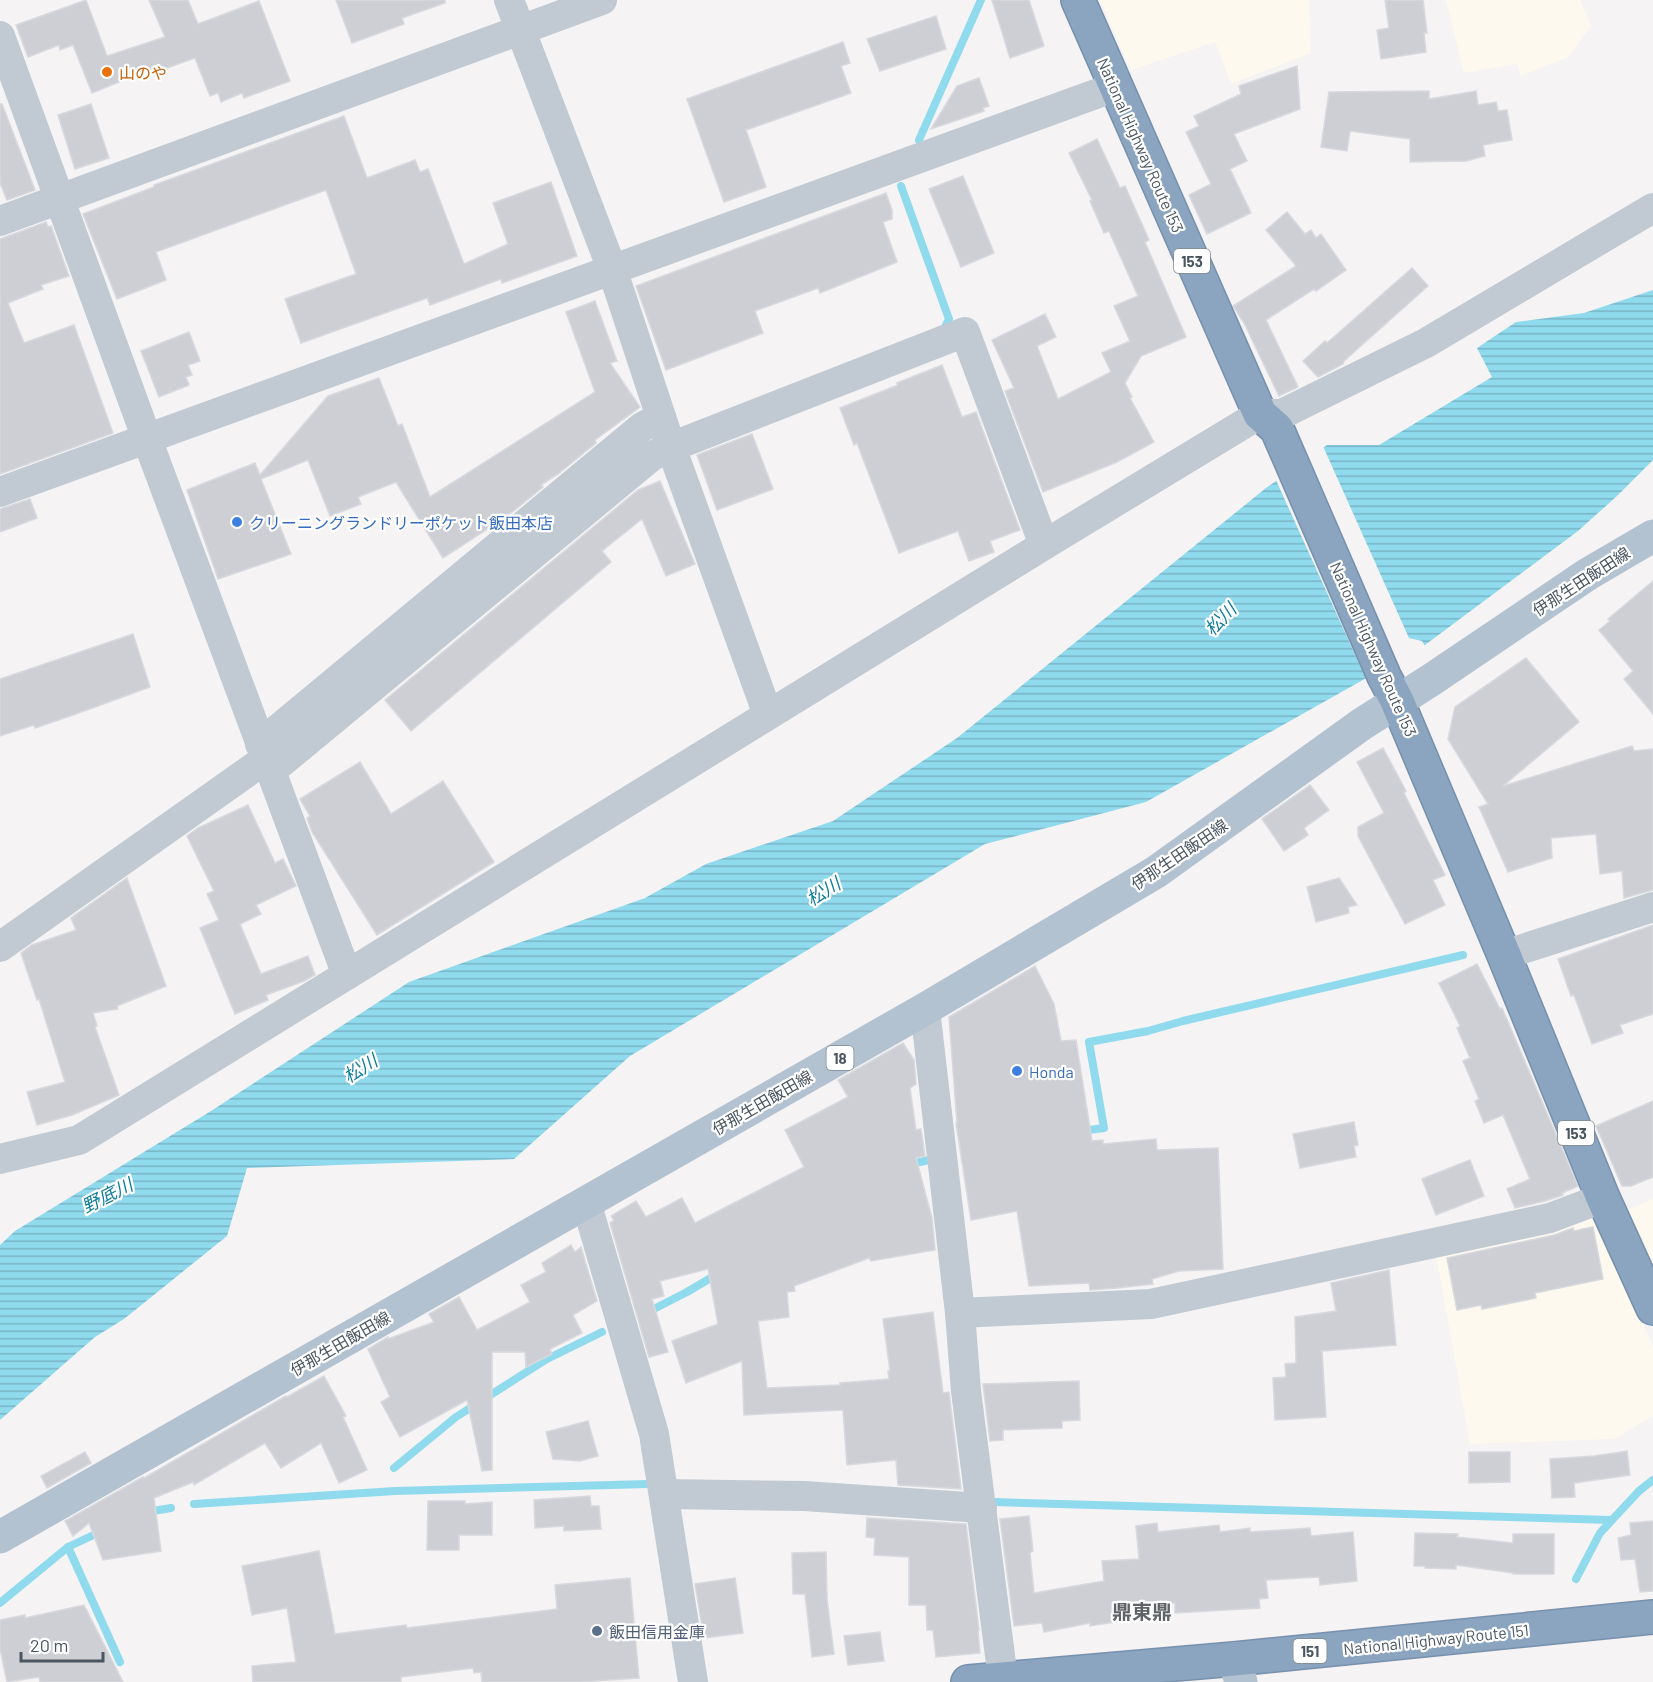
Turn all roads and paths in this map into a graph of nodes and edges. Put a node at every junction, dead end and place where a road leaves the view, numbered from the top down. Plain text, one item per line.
1 (509, 0) edge
2 (602, 0) edge
3 (1078, 0) edge
4 (520, 30) junction
5 (0, 36) edge
6 (1115, 87) junction
7 (59, 199) junction
8 (1653, 208) edge
9 (0, 221) edge
10 (612, 269) junction
11 (661, 417) junction
12 (1268, 422) junction
13 (147, 439) junction
14 (671, 447) junction
15 (0, 492) edge
16 (1653, 536) edge
17 (1044, 545) junction
18 (1391, 688) junction
19 (768, 715) junction
20 (266, 758) junction
21 (1653, 907) edge
22 (0, 947) edge
23 (1504, 955) junction
24 (346, 975) junction
25 (925, 1009) junction
26 (0, 1159) edge
27 (1603, 1198) junction
28 (586, 1202) junction
29 (1653, 1308) edge
30 (960, 1313) junction
31 (664, 1494) junction
32 (982, 1508) junction
33 (0, 1537) edge
34 (1653, 1617) edge
35 (1237, 1670) edge
36 (1003, 1679) junction
37 (693, 1682) edge
38 (968, 1682) edge

1 - 4 street
2 - 4 street
3 - 6 highway, National Highway Route 153 / 153
4 - 7 street
4 - 10 street
5 - 7 street
6 - 10 street
6 - 12 highway, National Highway Route 153 / 153
7 - 9 street
7 - 13 street
8 - 12 street
10 - 11 street
10 - 13 street
11 - 14 street
11 - 20 street
12 - 17 street
12 - 18 highway, National Highway Route 153 / 153
13 - 15 street
13 - 20 street
14 - 17 street
14 - 19 street
14 - 20 street
16 - 18 main road, 伊那生田飯田線 / 18
17 - 19 street
18 - 23 highway, National Highway Route 153 / 153
18 - 25 main road, 伊那生田飯田線 / 18
19 - 24 street
20 - 22 street
20 - 24 street
21 - 23 street
23 - 27 highway, National Highway Route 153 / 153
24 - 26 street
25 - 28 main road, 伊那生田飯田線 / 18
25 - 30 street
27 - 29 highway, National Highway Route 153 / 153
27 - 30 street
28 - 31 street
28 - 33 main road, 伊那生田飯田線 / 18
30 - 32 street
31 - 32 street
31 - 37 street
32 - 36 street
34 - 35 highway, National Highway Route 151 / 151
35 - 36 highway, National Highway Route 151 / 151
36 - 38 highway, National Highway Route 151 / 151

